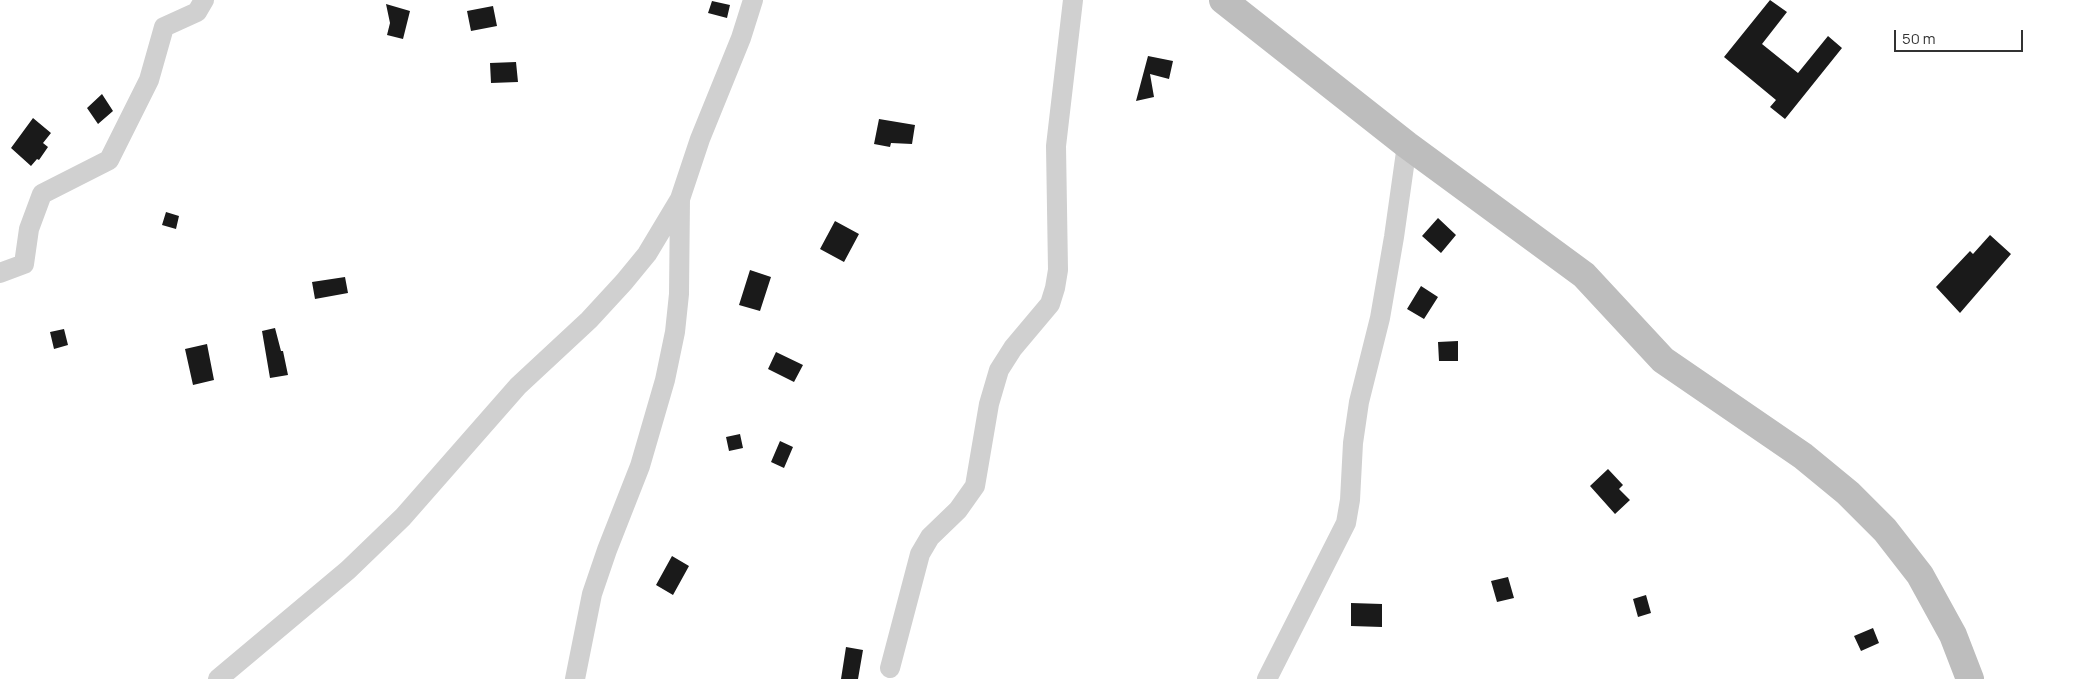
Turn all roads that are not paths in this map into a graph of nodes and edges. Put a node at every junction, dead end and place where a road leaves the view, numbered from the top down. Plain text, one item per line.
1 (204, 0) edge
2 (753, 0) edge
3 (1073, 0) edge
4 (1223, 0) edge
5 (1407, 145) junction
6 (680, 199) junction
7 (0, 273) edge
8 (890, 668) dead end
9 (218, 679) edge
10 (575, 679) edge
11 (1267, 679) edge
12 (1970, 679) edge

1 - 7 street
2 - 6 street
3 - 8 street
4 - 5 main road
5 - 11 street
5 - 12 main road
6 - 9 street
6 - 10 street

